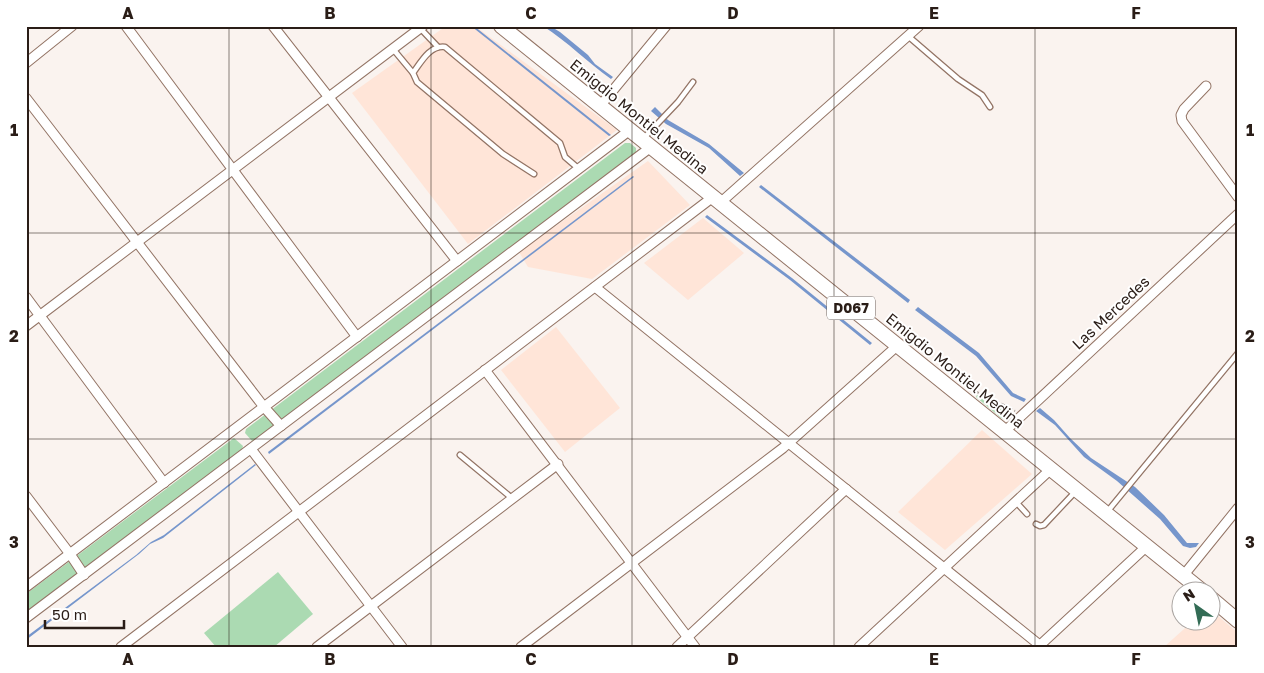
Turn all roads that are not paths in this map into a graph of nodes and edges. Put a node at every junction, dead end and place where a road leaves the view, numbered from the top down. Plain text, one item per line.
1 (72, 26) edge
2 (126, 26) edge
3 (273, 26) edge
4 (501, 26) edge
5 (666, 26) edge
6 (919, 26) edge
7 (421, 27) edge
8 (908, 36) junction
9 (438, 47) junction
10 (393, 49) junction
11 (26, 63) edge
12 (414, 73) junction
13 (693, 82) dead end
14 (1206, 86) dead end
15 (329, 97) junction
16 (26, 98) edge
17 (600, 106) junction
18 (990, 108) dead end
19 (630, 130) junction
20 (646, 143) junction
21 (579, 169) junction
22 (233, 170) junction
23 (534, 174) dead end
24 (1238, 197) edge
25 (717, 200) junction
26 (1238, 214) edge
27 (137, 243) junction
28 (457, 261) junction
29 (595, 287) junction
30 (26, 297) edge
31 (40, 316) junction
32 (26, 326) edge
33 (357, 337) junction
34 (897, 346) junction
35 (1238, 353) edge
36 (486, 370) junction
37 (264, 408) junction
38 (281, 426) junction
39 (1004, 432) junction
40 (789, 443) junction
41 (251, 449) junction
42 (460, 455) dead end
43 (558, 464) junction
44 (1051, 469) junction
45 (164, 483) junction
46 (846, 489) junction
47 (1077, 490) junction
48 (26, 496) edge
49 (513, 499) junction
50 (1016, 502) junction
51 (1238, 508) edge
52 (299, 512) junction
53 (1106, 513) junction
54 (1027, 514) dead end
55 (1036, 524) dead end
56 (1147, 546) junction
57 (70, 554) junction
58 (631, 563) junction
59 (944, 568) junction
60 (84, 575) junction
61 (1183, 576) junction
62 (1188, 580) edge
63 (26, 587) edge
64 (371, 606) junction
65 (1222, 607) edge
66 (26, 618) edge
67 (1238, 621) edge
68 (687, 637) junction
69 (1040, 646) edge
70 (121, 647) edge
71 (317, 647) edge
72 (402, 647) edge
73 (521, 647) edge
74 (677, 647) edge
75 (695, 647) edge
76 (859, 647) edge

1 - 11 street
2 - 22 street
3 - 15 street
4 - 17 main road, Emigdio Montiel Medina / D067
5 - 17 street
6 - 8 street
7 - 9 lane
7 - 10 street
8 - 18 lane
8 - 25 street
9 - 12 lane
9 - 21 lane
10 - 12 lane
10 - 15 street
12 - 23 lane
13 - 20 lane
14 - 24 street
15 - 22 street
15 - 28 street
16 - 27 street
17 - 19 main road, Emigdio Montiel Medina / D067
19 - 20 main road, Emigdio Montiel Medina / D067
19 - 21 street
20 - 25 main road, Emigdio Montiel Medina / D067
20 - 38 street
21 - 28 street
22 - 27 street
22 - 33 street
25 - 29 street
25 - 34 main road, Emigdio Montiel Medina / D067
26 - 39 street, Las Mercedes
27 - 31 street
27 - 37 street
28 - 33 street
29 - 36 street
29 - 40 street
30 - 31 street
31 - 32 street
31 - 45 street
33 - 37 street
34 - 39 main road, Emigdio Montiel Medina / D067
34 - 40 street
35 - 53 lane
36 - 43 street
36 - 52 street
37 - 38 street
37 - 45 street
38 - 41 street
39 - 44 main road, Emigdio Montiel Medina / D067
40 - 46 street
40 - 58 street
41 - 52 street
41 - 60 street
42 - 49 lane
43 - 49 street
43 - 58 street
44 - 47 main road, Emigdio Montiel Medina / D067
44 - 50 street
45 - 57 street
46 - 59 street
46 - 68 street
47 - 53 main road, Emigdio Montiel Medina / D067
47 - 55 lane
48 - 57 street
49 - 64 street
50 - 54 lane
50 - 59 street
51 - 61 street
52 - 64 street
52 - 70 street
53 - 56 main road, Emigdio Montiel Medina / D067
56 - 61 main road, Emigdio Montiel Medina / D067
56 - 69 street
57 - 60 street
57 - 63 street
58 - 68 street
58 - 73 street
59 - 69 street
59 - 76 street
60 - 66 street
61 - 62 main road, Emigdio Montiel Medina / D067
64 - 71 street
64 - 72 street
65 - 67 main road
68 - 74 street
68 - 75 street

